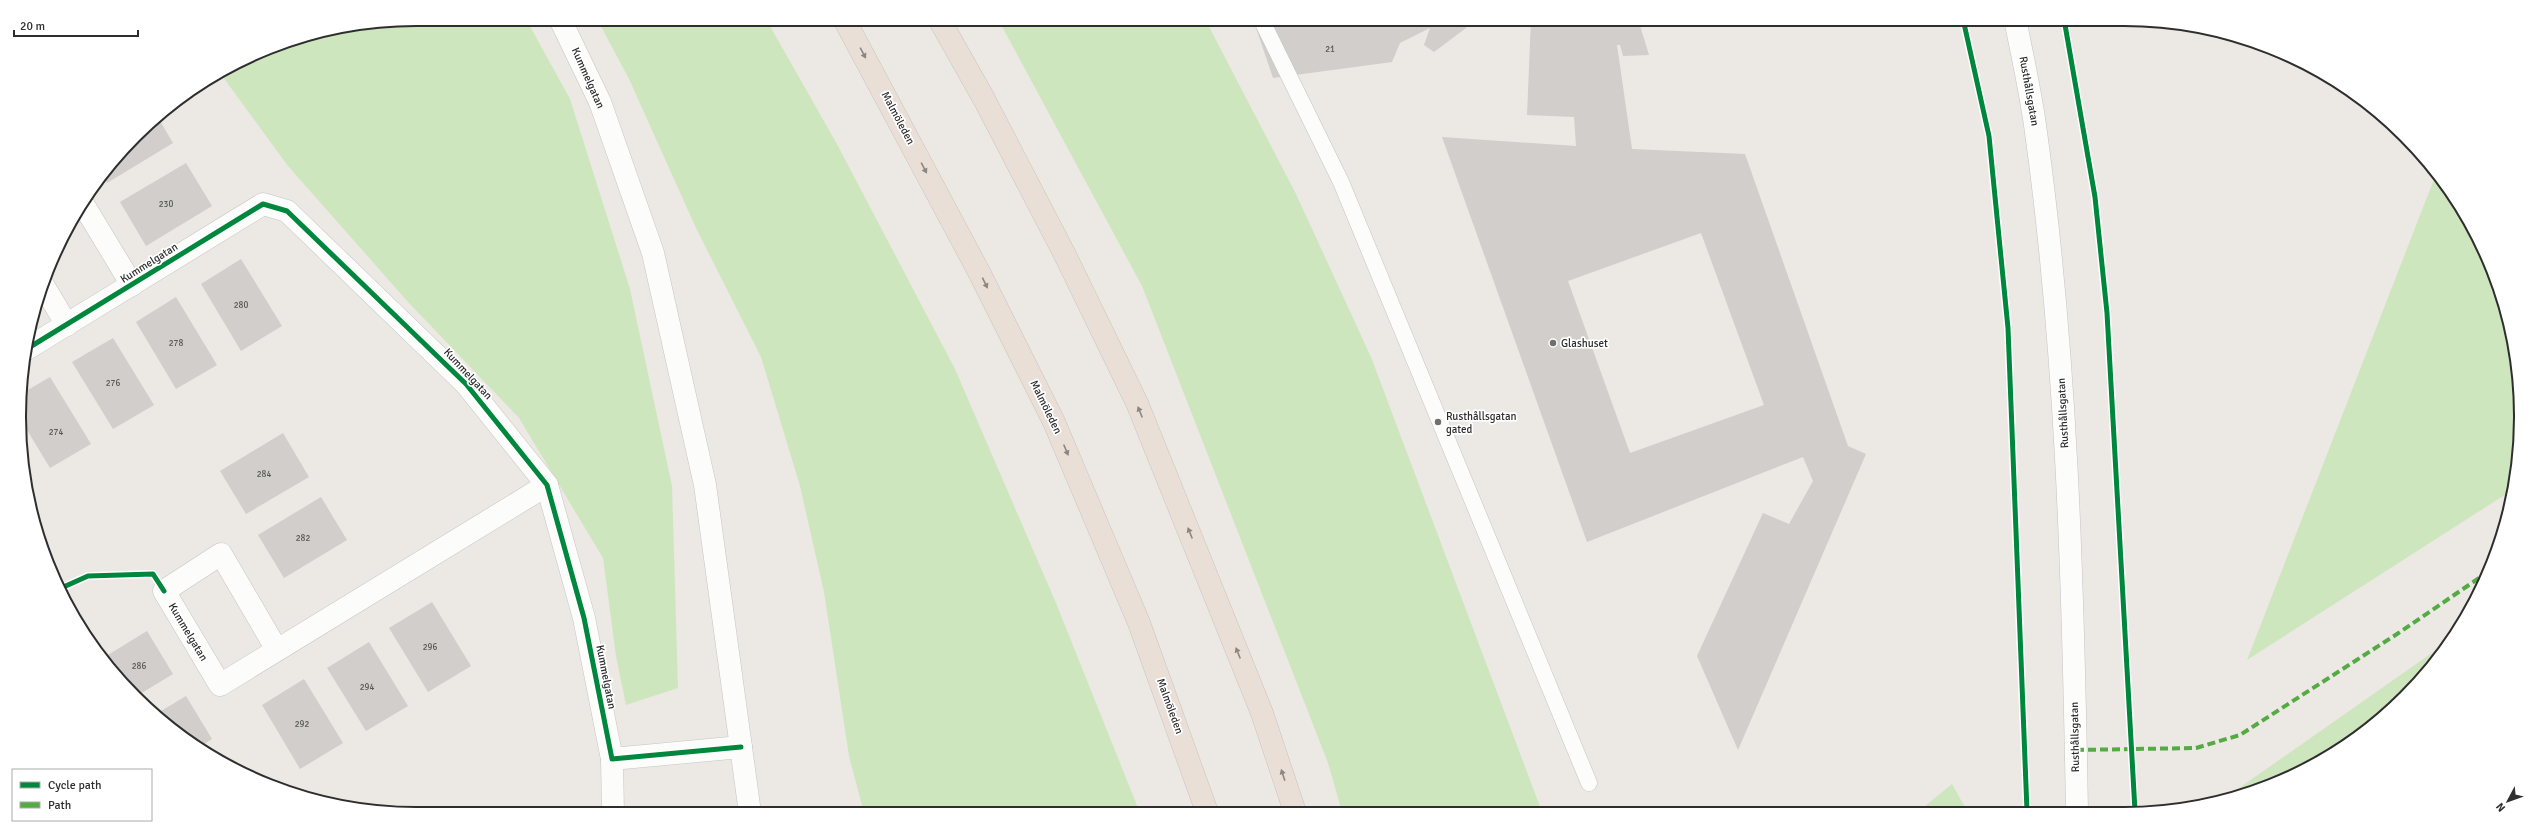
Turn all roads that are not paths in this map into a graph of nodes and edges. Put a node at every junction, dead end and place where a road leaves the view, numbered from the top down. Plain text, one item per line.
1 (563, 26) edge
2 (848, 26) edge
3 (943, 26) edge
4 (1264, 26) edge
5 (2016, 26) edge
6 (86, 210) edge
7 (132, 285) junction
8 (47, 291) edge
9 (67, 325) junction
10 (33, 345) edge
11 (548, 485) junction
12 (277, 650) junction
13 (741, 747) junction
14 (612, 759) junction
15 (1589, 783) dead end
16 (613, 807) edge
17 (749, 807) edge
18 (1205, 807) edge
19 (1293, 807) edge
20 (2077, 807) edge

1 - 13 street, Kummelgatan
2 -> 18 highway, Malmöleden
19 -> 3 highway
4 - 15 lane
5 - 20 street, Rusthållsgatan
6 - 7 street, Kummelgatan
7 - 9 street, Kummelgatan
7 - 11 street, Kummelgatan
8 - 9 street
9 - 10 street, Kummelgatan
11 - 12 street, Kummelgatan
11 - 14 street, Kummelgatan
12 - 12 street, Kummelgatan
13 - 14 street
13 - 17 street, Kummelgatan
14 - 16 street, Kummelgatan

